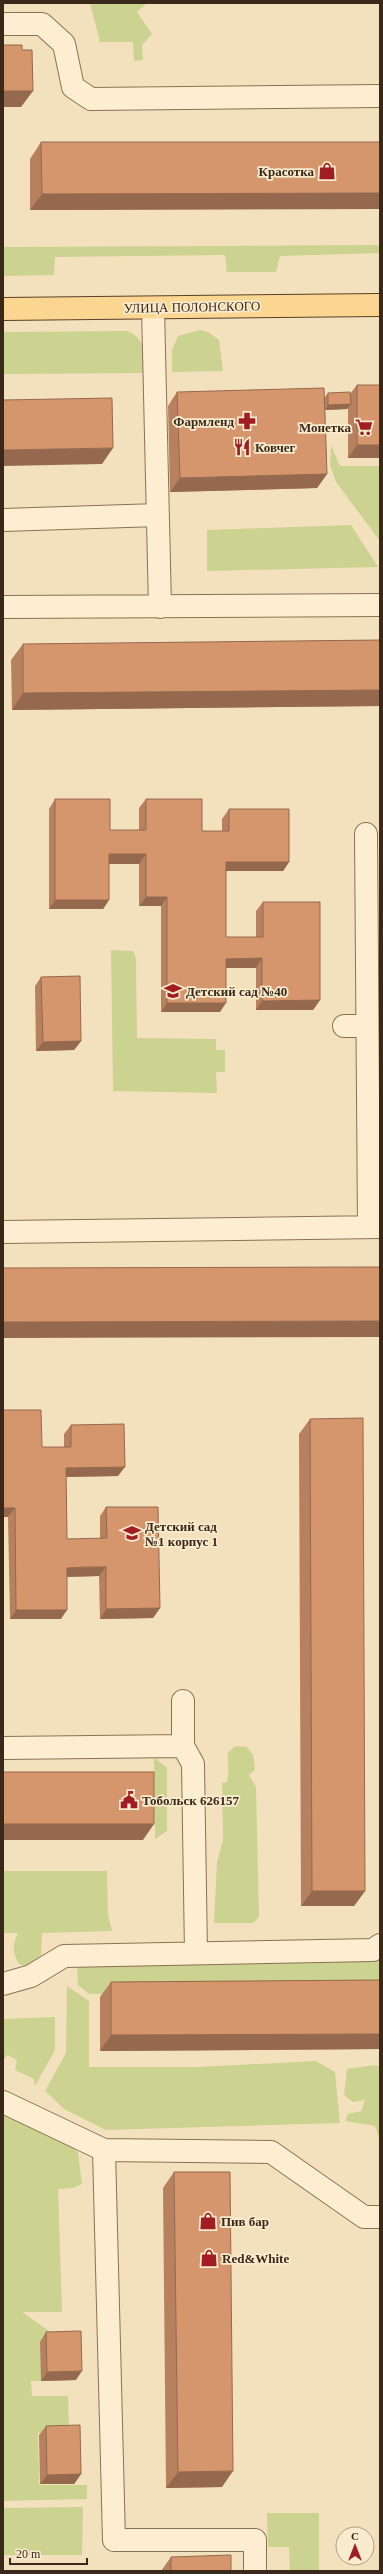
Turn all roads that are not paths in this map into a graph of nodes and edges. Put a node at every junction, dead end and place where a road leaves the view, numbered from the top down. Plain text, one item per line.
1 (3, 24) edge
2 (380, 96) edge
3 (380, 305) edge
4 (153, 308) junction
5 (3, 309) edge
6 (158, 515) junction
7 (3, 520) edge
8 (380, 605) edge
9 (160, 606) junction
10 (3, 607) edge
11 (366, 834) dead end
12 (373, 946) edge
13 (344, 1026) dead end
14 (367, 1026) junction
15 (374, 1227) edge
16 (3, 1232) edge
17 (183, 1701) dead end
18 (183, 1746) junction
19 (3, 1748) edge
20 (380, 1945) edge
21 (196, 1953) junction
22 (3, 1984) edge
23 (3, 2102) edge
24 (104, 2150) junction
25 (380, 2218) edge
26 (255, 2571) edge

1 - 2 street
3 - 4 main road, УЛИЦА ПОЛОНСКОГО
4 - 5 main road, УЛИЦА ПОЛОНСКОГО
4 - 6 street
6 - 7 street
6 - 9 street
8 - 9 street
9 - 10 street
11 - 12 street
12 - 14 street
13 - 14 street
14 - 15 street
15 - 16 street
17 - 18 street
18 - 19 street
18 - 21 street
20 - 21 street
21 - 22 street
23 - 24 street
24 - 25 street
24 - 26 street

